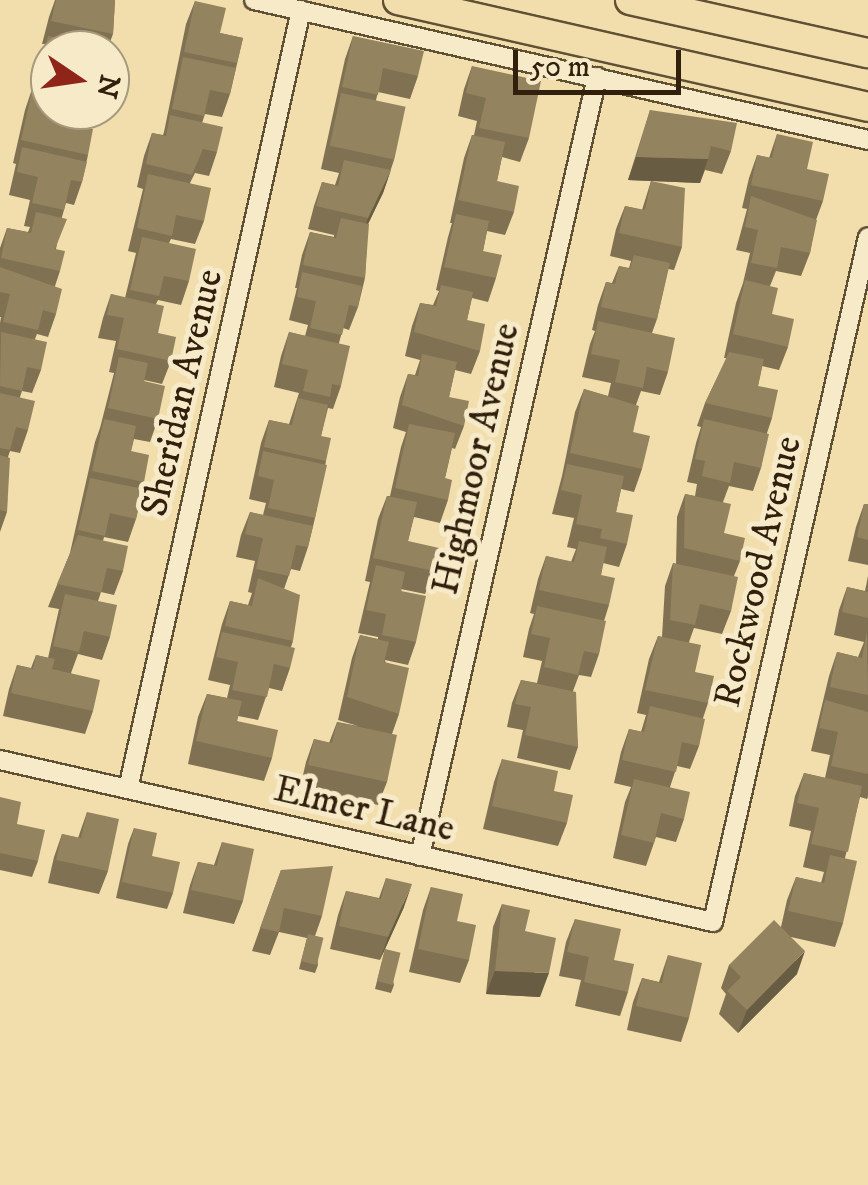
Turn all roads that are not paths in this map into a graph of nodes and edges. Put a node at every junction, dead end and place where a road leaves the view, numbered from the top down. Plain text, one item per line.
1 (254, 0) edge
2 (398, 0) edge
3 (630, 0) edge
4 (302, 10) junction
5 (868, 53) edge
6 (597, 77) junction
7 (868, 107) edge
8 (868, 140) edge
9 (868, 237) edge
10 (0, 760) edge
11 (128, 789) junction
12 (420, 856) junction
13 (714, 922) joint

1 - 4 street
2 - 7 main road
3 - 5 main road
4 - 6 street
4 - 11 street, Sheridan Avenue
6 - 8 street
6 - 12 street, Highmoor Avenue
9 - 13 street, Rockwood Avenue
10 - 11 street, Elmer Lane
11 - 12 street, Elmer Lane
12 - 13 street, Elmer Lane

